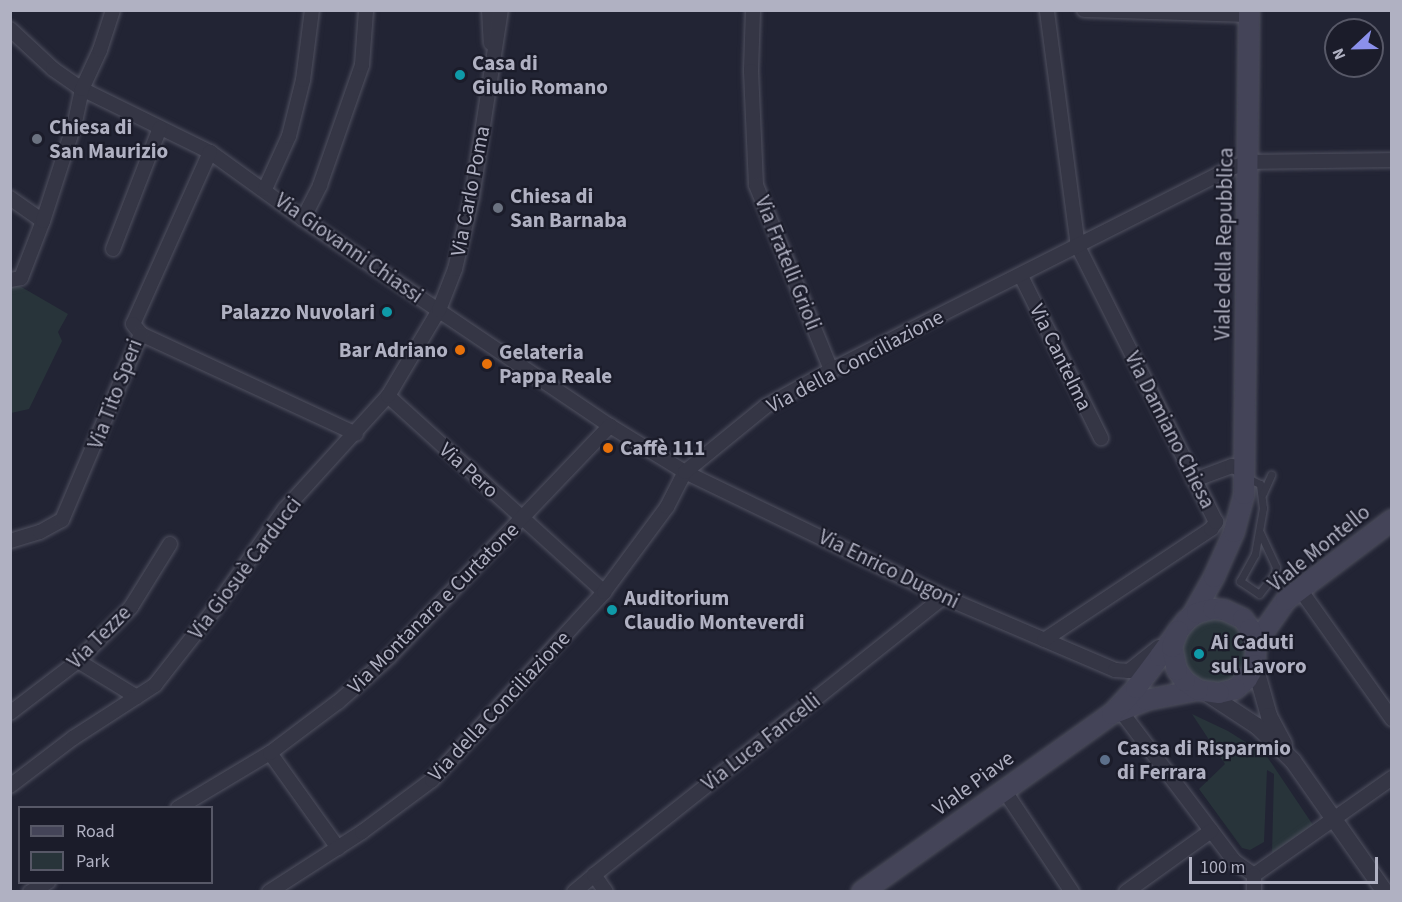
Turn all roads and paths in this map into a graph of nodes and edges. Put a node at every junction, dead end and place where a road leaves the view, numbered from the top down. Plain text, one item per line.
1 (112, 10) edge
2 (312, 10) edge
3 (366, 10) edge
4 (489, 10) edge
5 (501, 10) edge
6 (753, 10) edge
7 (1047, 10) edge
8 (1084, 10) edge
9 (1250, 13) edge
10 (10, 29) edge
11 (492, 69) junction
12 (82, 89) junction
13 (160, 128) junction
14 (210, 152) junction
15 (1392, 160) edge
16 (1249, 162) junction
17 (265, 189) junction
18 (10, 198) edge
19 (303, 219) junction
20 (43, 221) junction
21 (1078, 248) junction
22 (113, 249) dead end
23 (1021, 276) junction
24 (16, 279) edge
25 (439, 310) junction
26 (141, 334) junction
27 (831, 370) junction
28 (388, 396) junction
29 (610, 426) junction
30 (356, 434) junction
31 (1101, 438) dead end
32 (685, 472) junction
33 (1271, 475) dead end
34 (1245, 477) junction
35 (1194, 480) junction
36 (1263, 493) junction
37 (522, 518) junction
38 (1392, 520) edge
39 (1260, 533) junction
40 (10, 542) edge
41 (170, 544) dead end
42 (1299, 588) junction
43 (604, 592) junction
44 (944, 597) junction
45 (1192, 616) junction
46 (1178, 632) junction
47 (1044, 640) junction
48 (1256, 650) junction
49 (78, 661) junction
50 (1202, 691) junction
51 (137, 697) junction
52 (1116, 712) junction
53 (1389, 712) edge
54 (10, 713) edge
55 (270, 753) junction
56 (1293, 761) junction
57 (1392, 778) edge
58 (10, 786) edge
59 (1004, 790) junction
60 (180, 806) edge
61 (1335, 820) junction
62 (1211, 831) junction
63 (338, 848) junction
64 (594, 875) junction
65 (1254, 875) junction
66 (44, 884) edge
67 (30, 891) edge
68 (269, 891) edge
69 (574, 891) edge
70 (606, 891) edge
71 (862, 891) edge
72 (1072, 891) edge
73 (1126, 891) edge
74 (1254, 891) edge
75 (1385, 891) edge

1 - 12 street
2 - 17 street
3 - 19 street
4 - 11 street, Via Carlo Poma
5 - 11 street, Via Carlo Poma
6 - 27 street, Via Fratelli Grioli
7 - 21 street, Via Damiano Chiesa
8 - 9 street
9 - 16 main road, Viale della Repubblica
10 - 12 street, Via Giovanni Chiassi
11 - 25 street, Via Carlo Poma
12 - 13 street, Via Giovanni Chiassi
12 - 20 street
13 - 14 street, Via Giovanni Chiassi
13 - 22 street
14 - 17 street, Via Giovanni Chiassi
14 - 26 street, Via Tito Speri
15 - 16 street
16 - 21 street, Via della Conciliazione
16 - 34 main road, Viale della Repubblica
17 - 19 street, Via Giovanni Chiassi
18 - 20 street
19 - 25 street, Via Giovanni Chiassi
20 - 24 street
21 - 23 street, Via della Conciliazione
21 - 35 street, Via Damiano Chiesa
23 - 27 street, Via della Conciliazione
23 - 31 street, Via Cantelma
25 - 28 street, Via Giosuè Carducci
25 - 29 street, Via Giovanni Chiassi
26 - 30 street
26 - 40 street, Via Tito Speri
27 - 32 street, Via della Conciliazione
28 - 30 street, Via Giosuè Carducci
28 - 37 street, Via Pero
29 - 32 street, Via Giovanni Chiassi
29 - 37 street, Via Montanara e Curtatone
30 - 51 street, Via Giosuè Carducci
32 - 43 street, Via della Conciliazione
32 - 44 street, Via Enrico Dugoni
33 - 36 lane
34 - 35 street
34 - 36 lane
34 - 45 main road, Viale della Repubblica
35 - 47 street, Via Damiano Chiesa
36 - 39 lane
37 - 43 street, Via Pero
37 - 55 street, Via Montanara e Curtatone
38 - 42 main road, Viale Montello
39 - 39 lane
41 - 49 street, Via Tezze
42 - 48 main road, Viale Montello
42 - 53 street
43 - 63 street, Via della Conciliazione
44 - 47 street, Via Enrico Dugoni
44 - 64 street, Via Luca Fancelli
45 - 46 main road
45 - 48 main road
46 - 47 street, Via Enrico Dugoni
46 - 50 main road
46 - 52 main road
48 - 50 main road
48 - 56 street
49 - 51 street
49 - 54 street, Via Tezze
50 - 52 main road
50 - 56 street
51 - 58 street, Via Giosuè Carducci
52 - 59 main road, Viale Piave
52 - 62 street
55 - 60 street, Via Montanara e Curtatone
55 - 63 street
56 - 61 street
57 - 61 street
59 - 71 main road, Viale Piave
59 - 72 street
61 - 65 street
61 - 75 street
62 - 65 street
62 - 73 street
63 - 68 street, Via della Conciliazione
64 - 69 street, Via Luca Fancelli
64 - 70 street
65 - 74 street
66 - 67 street

